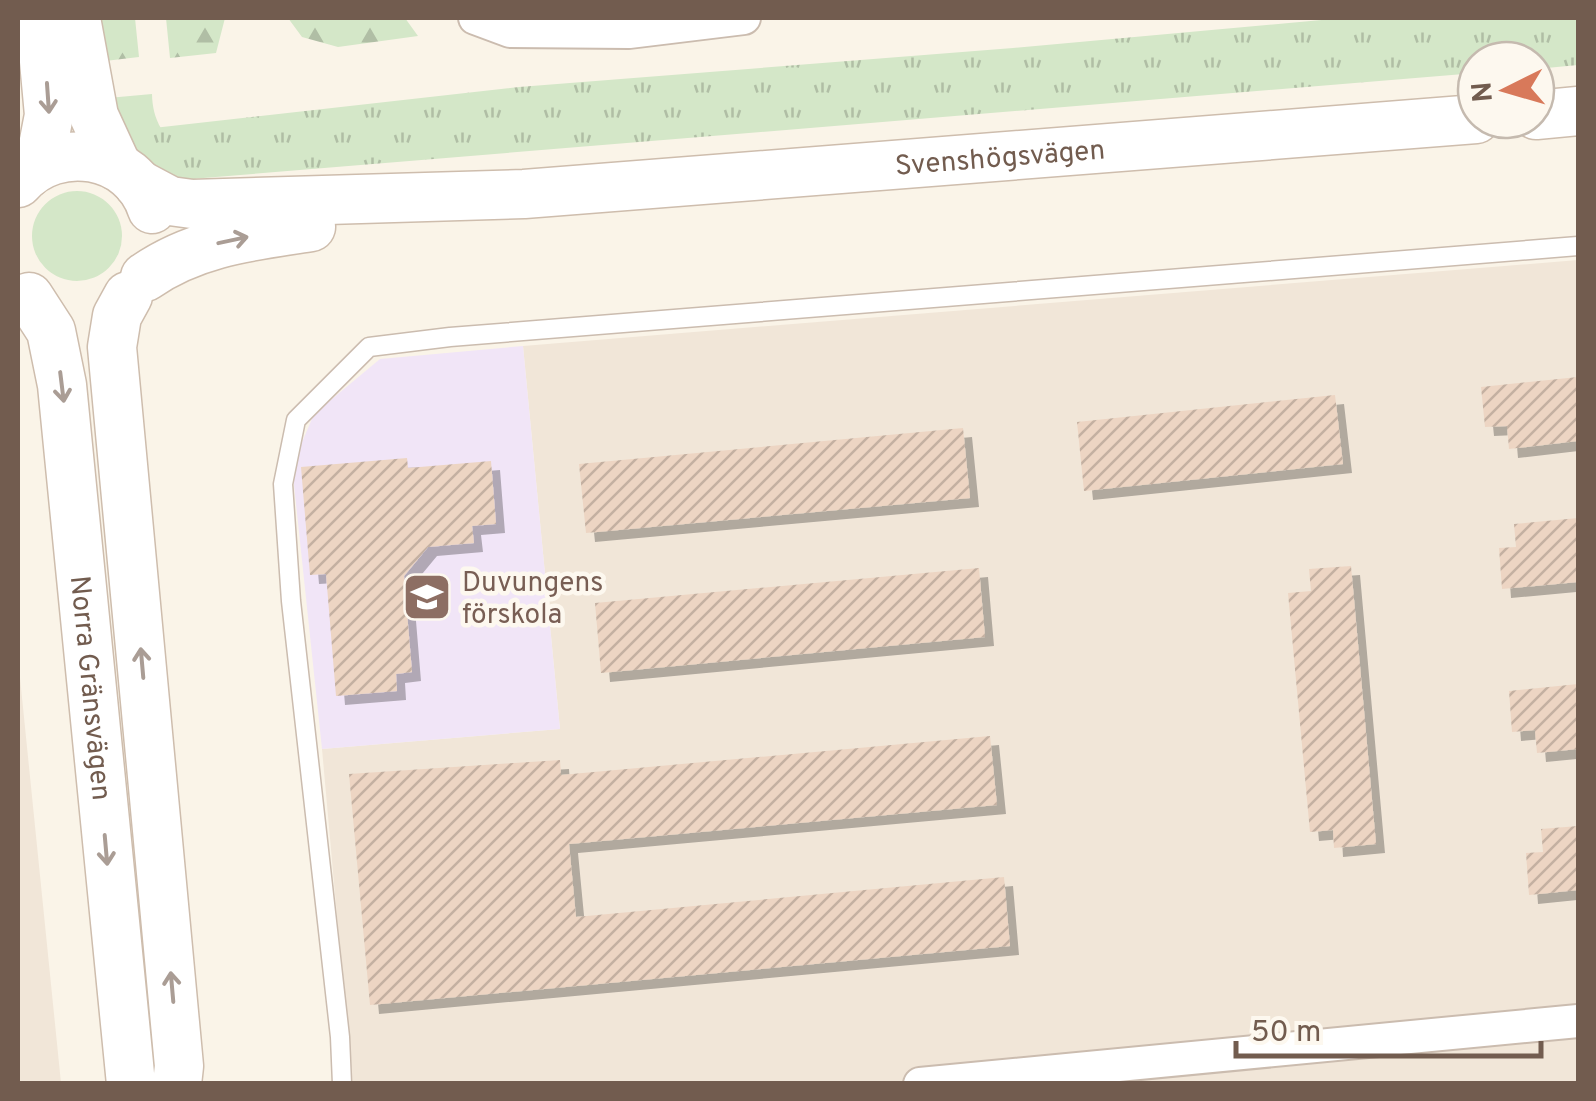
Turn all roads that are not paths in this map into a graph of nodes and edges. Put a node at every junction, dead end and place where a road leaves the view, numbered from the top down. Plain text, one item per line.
1 (40, 18) edge
2 (76, 18) edge
3 (475, 18) edge
4 (744, 18) edge
5 (1456, 121) edge
6 (128, 175) junction
7 (21, 180) edge
8 (524, 194) junction
9 (1578, 246) edge
10 (136, 286) junction
11 (21, 290) edge
12 (1578, 1020) edge
13 (130, 1084) edge
14 (176, 1084) edge
15 (342, 1084) edge
16 (920, 1084) edge

1 -> 7 main road
2 - 6 main road
3 - 4 street
5 - 8 main road, Svenshögsvägen
6 - 7 main road, Svenshögsvägen
6 - 8 main road, Svenshögsvägen
6 - 10 main road
10 -> 8 main road, Svenshögsvägen
9 - 15 lane
10 - 11 main road, Svenshögsvägen
14 -> 10 main road, Norra Gränsvägen
11 -> 13 main road, Norra Gränsvägen
12 - 16 street

